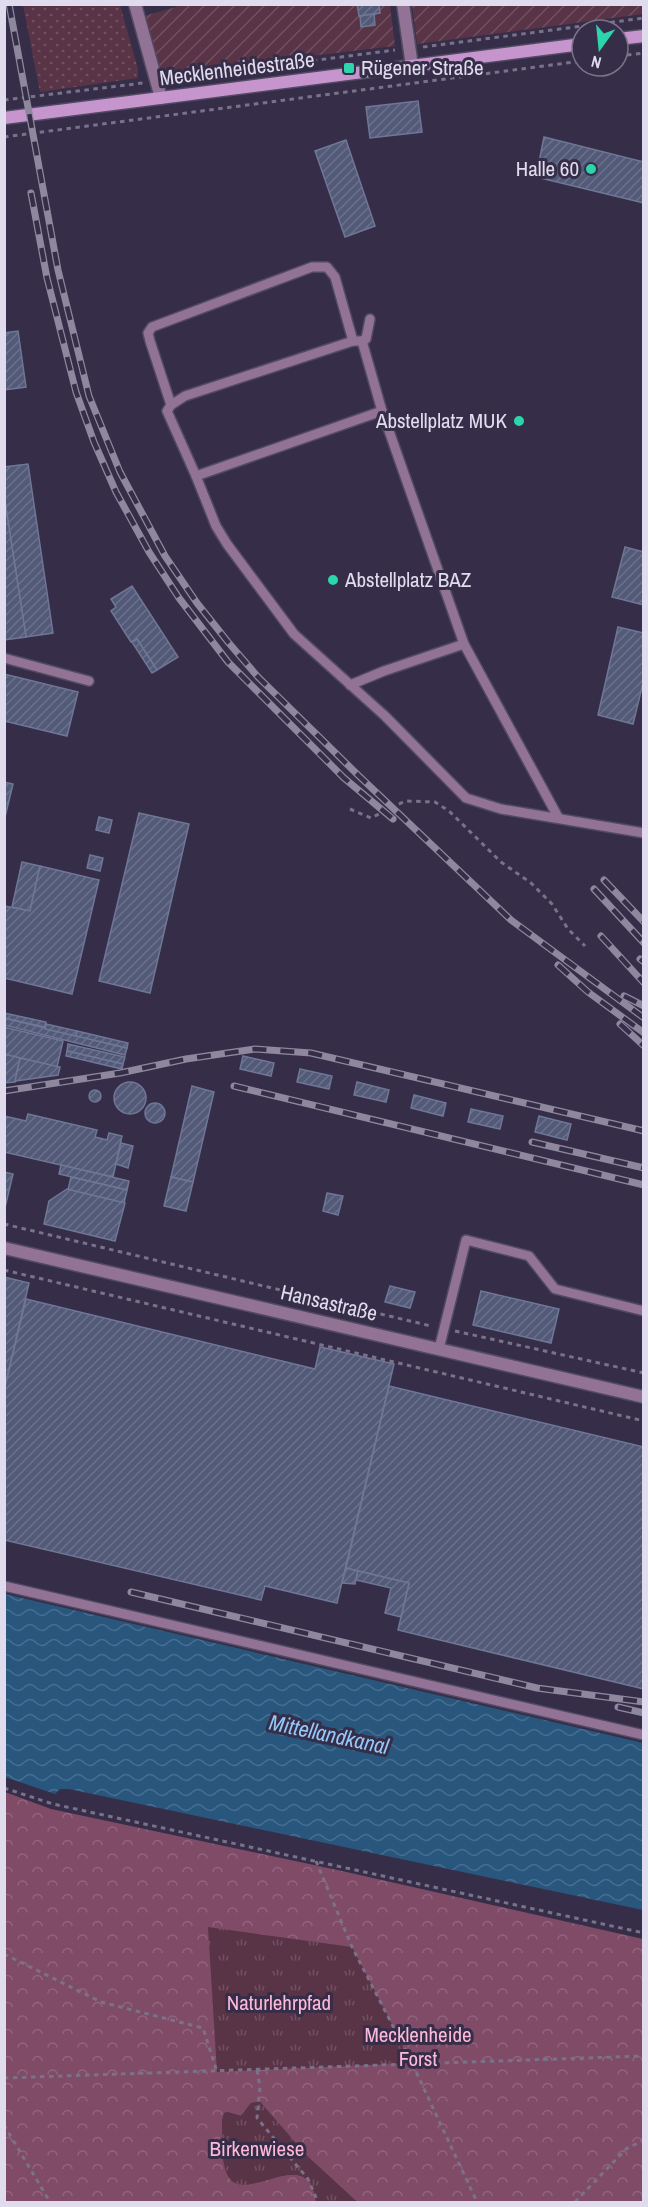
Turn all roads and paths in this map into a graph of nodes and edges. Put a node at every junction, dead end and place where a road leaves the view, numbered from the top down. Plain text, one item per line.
1 (135, 4) edge
2 (403, 4) edge
3 (570, 46) edge
4 (570, 63) edge
5 (412, 66) junction
6 (156, 81) junction
7 (161, 98) junction
8 (4, 100) edge
9 (4, 118) edge
10 (4, 137) edge
11 (370, 319) dead end
12 (358, 341) junction
13 (171, 405) junction
14 (382, 411) junction
15 (196, 476) junction
16 (464, 644) junction
17 (4, 658) edge
18 (89, 681) dead end
19 (350, 685) junction
20 (350, 809) dead end
21 (558, 817) junction
22 (644, 833) edge
23 (585, 945) dead end
24 (4, 1224) edge
25 (4, 1248) edge
26 (4, 1270) edge
27 (644, 1311) edge
28 (443, 1328) junction
29 (439, 1349) junction
30 (644, 1373) edge
31 (644, 1397) edge
32 (644, 1421) edge
33 (4, 1586) edge
34 (644, 1735) edge
35 (4, 1788) edge
36 (316, 1861) junction
37 (644, 1933) edge
38 (4, 1954) edge
39 (644, 2055) edge
40 (412, 2063) junction
41 (257, 2070) junction
42 (217, 2072) junction
43 (4, 2079) edge
44 (4, 2125) edge
45 (644, 2140) edge
46 (50, 2202) edge
47 (318, 2202) edge
48 (477, 2202) edge
49 (575, 2202) edge

1 - 6 street
2 - 5 street
3 - 5 main road, Mecklenheidestraße
4 - 10 path
5 - 7 main road, Mecklenheidestraße
6 - 7 street
6 - 8 path
7 - 9 main road, Mecklenheidestraße
11 - 12 lane
12 - 13 lane
12 - 13 lane
12 - 14 lane
13 - 15 lane
14 - 15 lane
14 - 16 lane
15 - 19 lane
16 - 19 lane
16 - 21 lane
17 - 18 lane
19 - 21 lane
20 - 23 path
21 - 22 lane
24 - 28 path
25 - 29 street, Hansastraße
26 - 32 path
27 - 28 lane
28 - 29 lane
28 - 30 path
29 - 31 street, Hansastraße
33 - 34 lane
35 - 36 path
36 - 37 path
36 - 40 path
38 - 42 path
39 - 40 path
40 - 41 path
40 - 48 path
41 - 42 path
41 - 47 path
42 - 43 path
44 - 46 path
45 - 49 path

